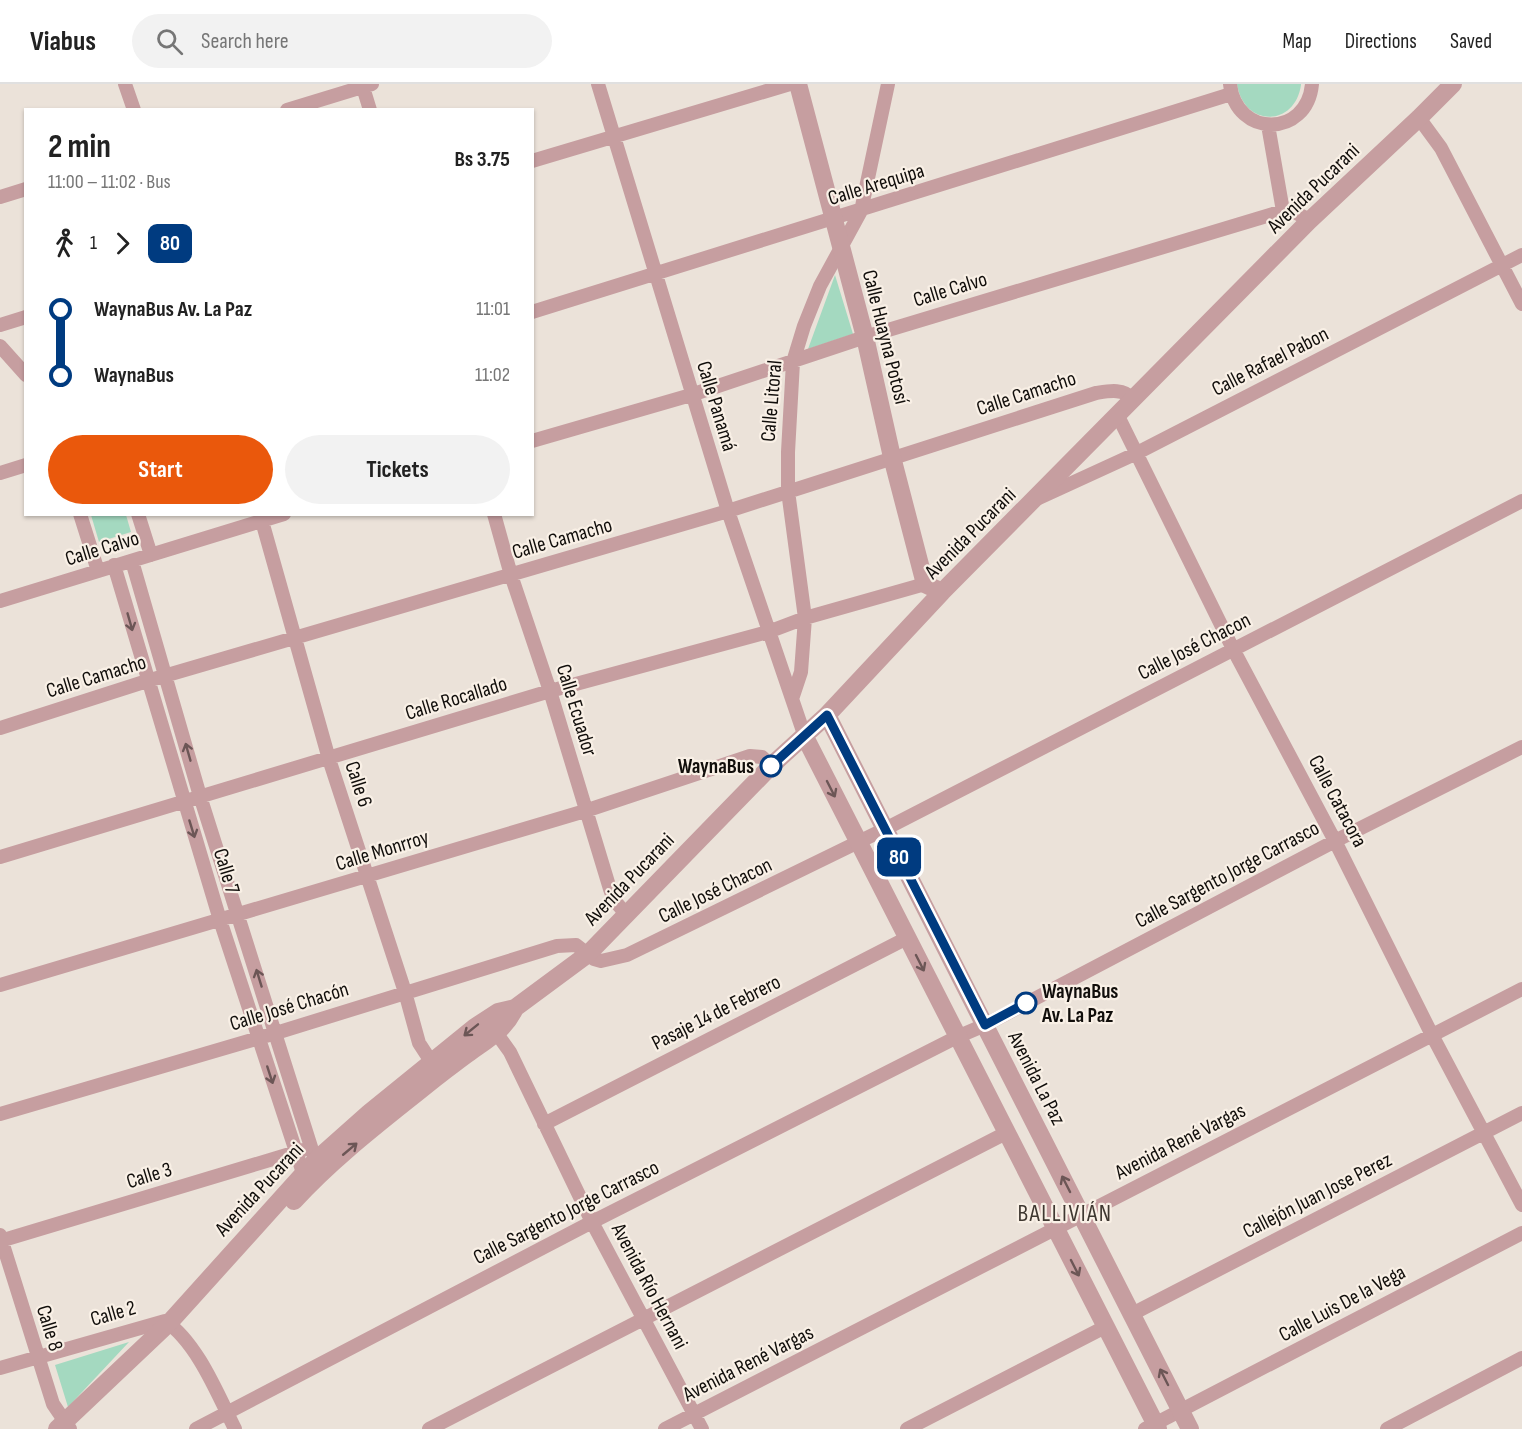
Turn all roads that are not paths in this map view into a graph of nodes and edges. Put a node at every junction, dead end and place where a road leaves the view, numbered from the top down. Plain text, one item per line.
1 (125, 84) edge
2 (598, 84) edge
3 (790, 84) edge
4 (798, 84) edge
5 (888, 84) edge
6 (1312, 84) edge
7 (1453, 84) edge
8 (365, 85) edge
9 (1231, 89) edge
10 (133, 108) edge
11 (292, 108) edge
12 (370, 108) edge
13 (1419, 118) junction
14 (1268, 125) junction
15 (613, 137) junction
16 (534, 160) edge
17 (24, 190) edge
18 (0, 196) edge
19 (861, 211) junction
20 (1283, 211) junction
21 (832, 220) junction
22 (1309, 221) junction
23 (840, 250) junction
24 (1522, 255) edge
25 (1502, 266) junction
26 (655, 275) junction
27 (1522, 304) edge
28 (534, 311) edge
29 (24, 318) edge
30 (0, 325) edge
31 (865, 337) junction
32 (0, 346) edge
33 (793, 362) junction
34 (24, 373) edge
35 (692, 395) junction
36 (1133, 399) junction
37 (1118, 416) junction
38 (534, 440) edge
39 (1135, 454) junction
40 (892, 457) junction
41 (24, 466) edge
42 (0, 473) edge
43 (788, 491) junction
44 (1036, 499) junction
45 (1522, 501) edge
46 (728, 511) junction
47 (81, 516) edge
48 (139, 516) edge
49 (495, 516) edge
50 (261, 518) edge
51 (151, 555) junction
52 (132, 561) junction
53 (114, 566) junction
54 (98, 571) junction
55 (511, 575) junction
56 (925, 584) junction
57 (942, 592) junction
58 (0, 601) edge
59 (805, 618) junction
60 (768, 632) junction
61 (295, 638) junction
62 (1233, 649) junction
63 (166, 676) junction
64 (147, 681) junction
65 (550, 691) junction
66 (792, 699) junction
67 (827, 715) junction
68 (0, 728) edge
69 (804, 737) junction
70 (1522, 747) edge
71 (329, 759) junction
72 (771, 766) junction
73 (200, 796) junction
74 (184, 801) junction
75 (585, 811) junction
76 (885, 829) junction
77 (1335, 841) junction
78 (858, 842) junction
79 (0, 857) edge
80 (368, 876) junction
81 (239, 914) junction
82 (626, 914) junction
83 (220, 920) junction
84 (907, 938) junction
85 (588, 954) junction
86 (0, 985) edge
87 (1522, 989) edge
88 (405, 992) junction
89 (515, 1008) junction
90 (985, 1025) junction
91 (276, 1033) junction
92 (497, 1034) junction
93 (1432, 1035) junction
94 (957, 1037) junction
95 (258, 1038) junction
96 (432, 1062) junction
97 (1522, 1113) edge
98 (0, 1114) edge
99 (544, 1124) junction
100 (1006, 1133) junction
101 (1484, 1134) junction
102 (295, 1153) junction
103 (311, 1168) junction
104 (1522, 1205) edge
105 (1082, 1216) junction
106 (592, 1221) junction
107 (1055, 1229) junction
108 (1522, 1233) edge
109 (1, 1239) edge
110 (1132, 1314) junction
111 (643, 1318) junction
112 (172, 1326) junction
113 (1106, 1327) junction
114 (37, 1357) junction
115 (1522, 1358) edge
116 (0, 1368) edge
117 (1181, 1411) junction
118 (227, 1413) junction
119 (694, 1414) junction
120 (66, 1427) edge
121 (1152, 1427) edge
122 (196, 1429) edge
123 (235, 1429) edge
124 (429, 1429) edge
125 (666, 1429) edge
126 (702, 1429) edge
127 (907, 1429) edge
128 (1190, 1429) edge
129 (1387, 1429) edge

1 - 10 street
2 - 15 street, Calle Panamá
3 - 15 street
4 - 21 street, Calle Huayna Potosí
5 - 19 street, Calle Litoral
6 - 14 street
7 - 13 street, Avenida Pucarani
8 - 11 street
8 - 12 street
9 - 14 street
9 - 19 street, Calle Arequipa
13 - 22 street, Avenida Pucarani
13 - 25 street
14 - 20 street
15 - 16 street
15 - 26 street, Calle Panamá
17 - 18 street
19 - 21 street, Calle Arequipa
19 - 23 street, Calle Litoral
20 - 22 street
20 - 31 street, Calle Calvo
21 - 23 street, Calle Huayna Potosí
21 - 26 street, Calle Arequipa
22 - 36 street, Avenida Pucarani
23 - 31 street, Calle Huayna Potosí
23 - 33 street, Calle Litoral
24 - 25 street, Calle Rafael Pabon
25 - 27 street
25 - 39 street, Calle Rafael Pabon
26 - 28 street, Calle Arequipa
26 - 35 street, Calle Panamá
29 - 30 street
31 - 33 street, Calle Calvo
31 - 40 street, Calle Huayna Potosí
32 - 34 street
33 - 35 street, Calle Calvo
33 - 43 street, Calle Litoral
35 - 38 street, Calle Calvo
35 - 46 street, Calle Panamá
36 - 37 street, Avenida Pucarani
36 - 40 street, Calle Camacho
37 - 39 street, Calle Catacora
37 - 44 street, Avenida Pucarani
39 - 44 street, Calle Rafael Pabon
39 - 62 street, Calle Catacora
40 - 43 street, Calle Camacho
40 - 56 street, Calle Huayna Potosí
41 - 42 street
43 - 46 street, Calle Camacho
43 - 59 street, Calle Litoral
44 - 57 street, Avenida Pucarani
45 - 62 street, Calle José Chacon
46 - 55 street, Calle Camacho
46 - 60 street, Calle Panamá
47 - 54 street
48 - 51 street
49 - 55 street, Calle Ecuador
50 - 51 street, Calle Calvo
50 - 61 street, Calle 6
51 - 52 street, Calle Calvo
52 - 53 street, Calle Calvo
52 - 63 street, Calle 7
53 - 54 street, Calle Calvo
53 -> 64 street, Calle 7
54 - 58 street, Calle Calvo
55 - 61 street, Calle Camacho
55 - 65 street, Calle Ecuador
56 - 57 street
56 - 59 street, Calle Rocallado
57 - 67 street, Avenida Pucarani
59 - 60 street, Calle Rocallado
59 - 66 street, Calle Litoral
60 - 65 street, Calle Rocallado
60 - 66 street, Calle Panamá
61 - 63 street, Calle Camacho
61 - 71 street, Calle 6
62 - 76 street, Calle José Chacon
62 - 77 street, Calle Catacora
63 - 64 street, Calle Camacho
73 -> 63 street, Calle 7
64 - 68 street, Calle Camacho
64 - 74 street, Calle 7
65 - 71 street, Calle Rocallado
65 - 75 street, Calle Ecuador
66 - 69 street, Calle Panamá
67 - 69 street, Avenida Pucarani
67 - 76 street, Avenida La Paz
69 - 72 street, Avenida Pucarani
69 -> 78 street
70 - 77 street, Calle Sargento Jorge Carrasco
71 - 73 street, Calle Rocallado
71 - 80 street, Calle 6
72 - 75 street, Calle Monrroy
72 - 82 street, Avenida Pucarani
73 - 74 street, Calle Rocallado
73 - 81 street, Calle 7
74 - 79 street, Calle Rocallado
74 -> 83 street, Calle 7
75 - 80 street, Calle Monrroy
75 - 82 street, Calle Ecuador
76 - 78 street, Calle José Chacon
76 - 90 street, Avenida La Paz
77 - 90 street, Calle Sargento Jorge Carrasco
77 - 93 street, Calle Catacora
78 - 84 street
78 - 85 street, Calle José Chacon
80 - 81 street, Calle Monrroy
80 - 88 street, Calle 6
81 - 83 street, Calle Monrroy
91 -> 81 street, Calle 7
82 - 85 street, Avenida Pucarani
83 - 86 street, Calle Monrroy
83 - 95 street, Calle 7
84 -> 94 street
84 - 99 street, Pasaje 14 de Febrero
85 - 88 street, Calle José Chacón
85 - 89 street, Avenida Pucarani
87 - 93 street, Avenida René Vargas
88 - 91 street, Calle José Chacón
88 - 96 street, Calle 6
89 - 92 street, Avenida Pucarani
89 -> 96 street, Avenida Pucarani
90 - 94 street, Calle Sargento Jorge Carrasco
105 -> 90 street, Avenida La Paz
91 - 95 street, Calle José Chacón
91 - 103 street, Calle 7
92 - 99 street, Avenida Río Hernani
103 -> 92 street, Avenida Pucarani
93 - 101 street, Calle Catacora
93 - 105 street, Avenida René Vargas
94 - 100 street
94 - 106 street, Calle Sargento Jorge Carrasco
95 - 98 street, Calle José Chacón
95 -> 102 street, Calle 7
96 - 103 street, Avenida Pucarani
97 - 101 street, Callejón Juan Jose Perez
99 - 106 street, Avenida Río Hernani
100 - 107 street
100 - 111 street
101 - 104 street, Calle Catacora
101 - 110 street, Callejón Juan Jose Perez
102 - 103 street, Calle 7
102 - 103 street, Calle 3
102 - 109 street, Calle 3
103 - 112 street, Avenida Pucarani
105 - 107 street, Avenida René Vargas
105 - 110 street, Avenida La Paz
106 - 111 street, Avenida Río Hernani
106 - 118 street, Calle Sargento Jorge Carrasco
107 -> 113 street
107 - 119 street, Avenida René Vargas
108 - 117 street, Calle Luis De la Vega
109 - 114 street, Calle 8
117 -> 110 street, Avenida La Paz
111 - 119 street, Avenida Río Hernani
111 - 124 street
112 - 114 street, Calle 2
112 - 118 street
112 - 120 street, Avenida Pucarani
113 - 121 street
113 - 127 street
114 - 116 street, Calle 2
114 - 120 street, Calle 8
115 - 129 street
117 - 121 street, Calle Luis De la Vega
117 - 128 street, Avenida La Paz
118 - 122 street, Calle Sargento Jorge Carrasco
118 - 123 street
119 - 125 street, Avenida René Vargas
119 - 126 street, Avenida Río Hernani

